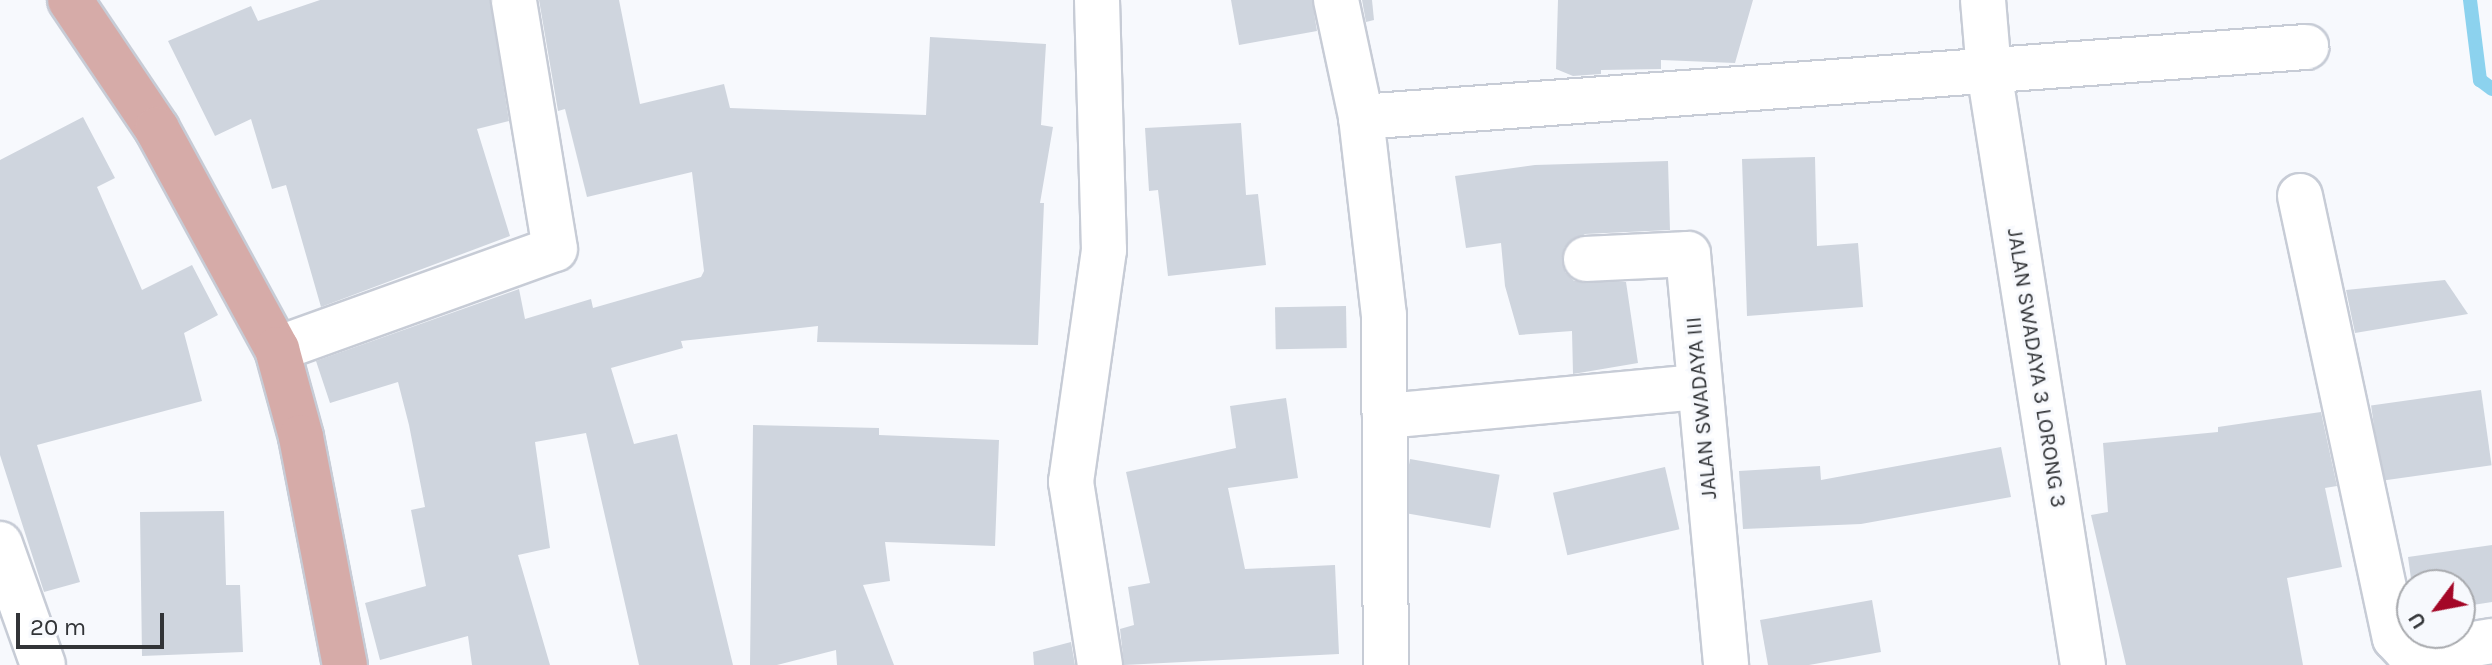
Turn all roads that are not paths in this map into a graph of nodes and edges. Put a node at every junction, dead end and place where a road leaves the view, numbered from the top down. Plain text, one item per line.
1 (70, 0) edge
2 (514, 0) edge
3 (1097, 0) edge
4 (1336, 0) edge
5 (1983, 0) edge
6 (2306, 47) dead end
7 (1989, 71) junction
8 (1361, 117) junction
9 (2300, 196) dead end
10 (1586, 259) dead end
11 (277, 349) junction
12 (1700, 387) junction
13 (1385, 416) junction
14 (0, 544) edge
15 (2492, 641) edge
16 (43, 665) edge
17 (345, 665) edge
18 (1100, 665) edge
19 (1386, 665) edge
20 (1726, 665) edge
21 (2083, 665) edge

1 - 11 main road
2 - 11 street
3 - 18 street
4 - 8 street
5 - 7 street, JALAN SWADAYA 3 LORONG 3
6 - 7 street
7 - 8 street
7 - 21 street, JALAN SWADAYA 3 LORONG 3
8 - 13 street
9 - 15 street
10 - 12 street, JALAN SWADAYA III
11 - 17 main road
12 - 13 street
12 - 20 street, JALAN SWADAYA III
13 - 19 street
14 - 16 street

